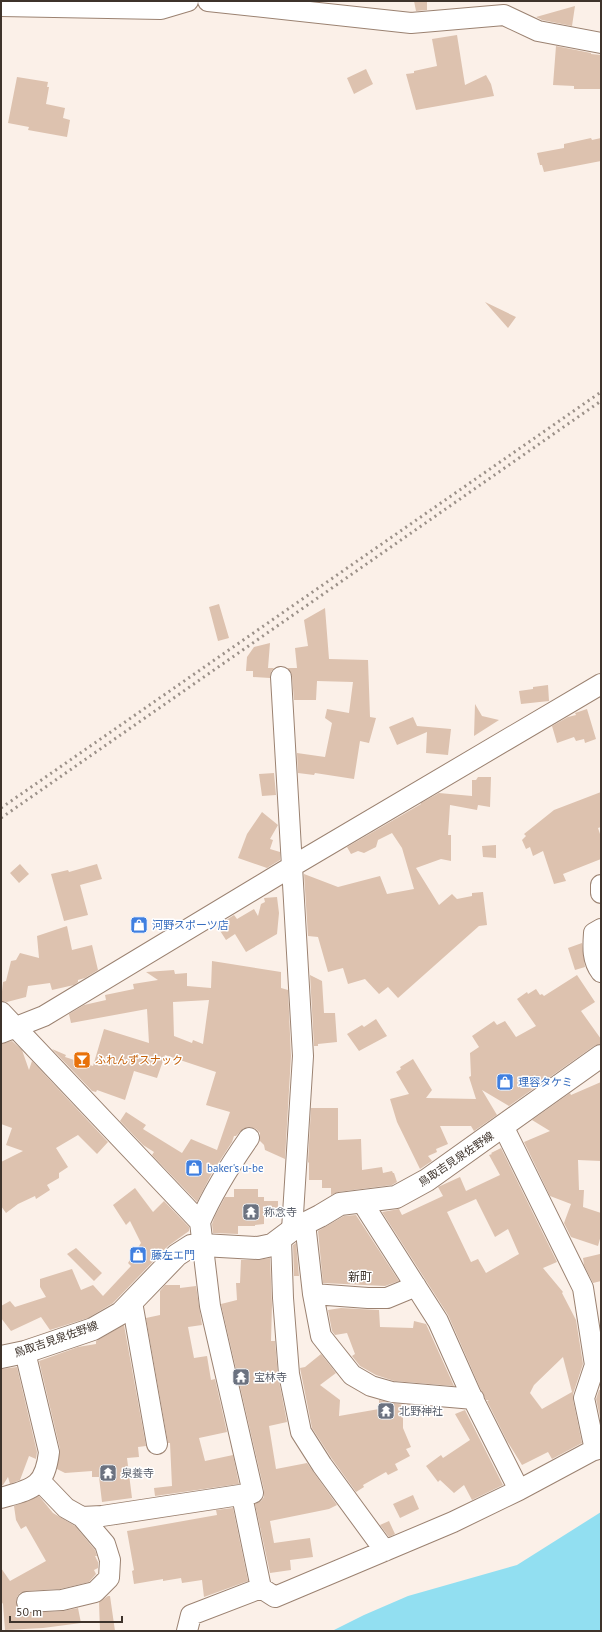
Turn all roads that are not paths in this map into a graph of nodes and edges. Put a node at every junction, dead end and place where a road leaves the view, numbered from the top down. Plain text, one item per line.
1 (188, 1) edge
2 (208, 1) edge
3 (1, 6) edge
4 (601, 43) edge
5 (281, 677) dead end
6 (601, 684) edge
7 (291, 867) junction
8 (601, 885) edge
9 (601, 893) edge
10 (601, 929) edge
11 (601, 972) edge
12 (1, 1012) edge
13 (8, 1030) edge
14 (601, 1056) edge
15 (503, 1126) junction
16 (249, 1138) dead end
17 (362, 1202) junction
18 (200, 1222) junction
19 (293, 1231) junction
20 (202, 1245) junction
21 (416, 1286) junction
22 (313, 1294) junction
23 (132, 1302) junction
24 (25, 1352) junction
25 (1, 1357) edge
26 (474, 1399) junction
27 (157, 1444) dead end
28 (598, 1448) edge
29 (41, 1482) junction
30 (519, 1490) junction
31 (242, 1496) junction
32 (1, 1498) edge
33 (82, 1517) junction
34 (385, 1551) junction
35 (261, 1588) junction
36 (27, 1602) dead end
37 (187, 1631) edge

1 - 3 street
2 - 4 street
5 - 7 street
6 - 7 street
7 - 13 street
7 - 19 street
8 - 9 street
10 - 11 street
12 - 13 street
13 - 18 street
14 - 15 main road, 鳥取吉見泉佐野線
15 - 17 main road, 鳥取吉見泉佐野線
15 - 28 street
16 - 18 street
17 - 19 main road, 鳥取吉見泉佐野線
17 - 21 street
18 - 20 street
19 - 20 main road, 鳥取吉見泉佐野線
19 - 22 street
19 - 34 street
20 - 23 main road, 鳥取吉見泉佐野線
20 - 31 street
21 - 22 street
21 - 26 street
22 - 26 street
23 - 24 main road, 鳥取吉見泉佐野線
23 - 27 street
24 - 25 main road, 鳥取吉見泉佐野線
24 - 29 street
26 - 30 street
28 - 30 street
29 - 32 street
29 - 33 street
30 - 34 street
31 - 33 street
31 - 35 street
33 - 36 street
34 - 35 street
35 - 37 street

